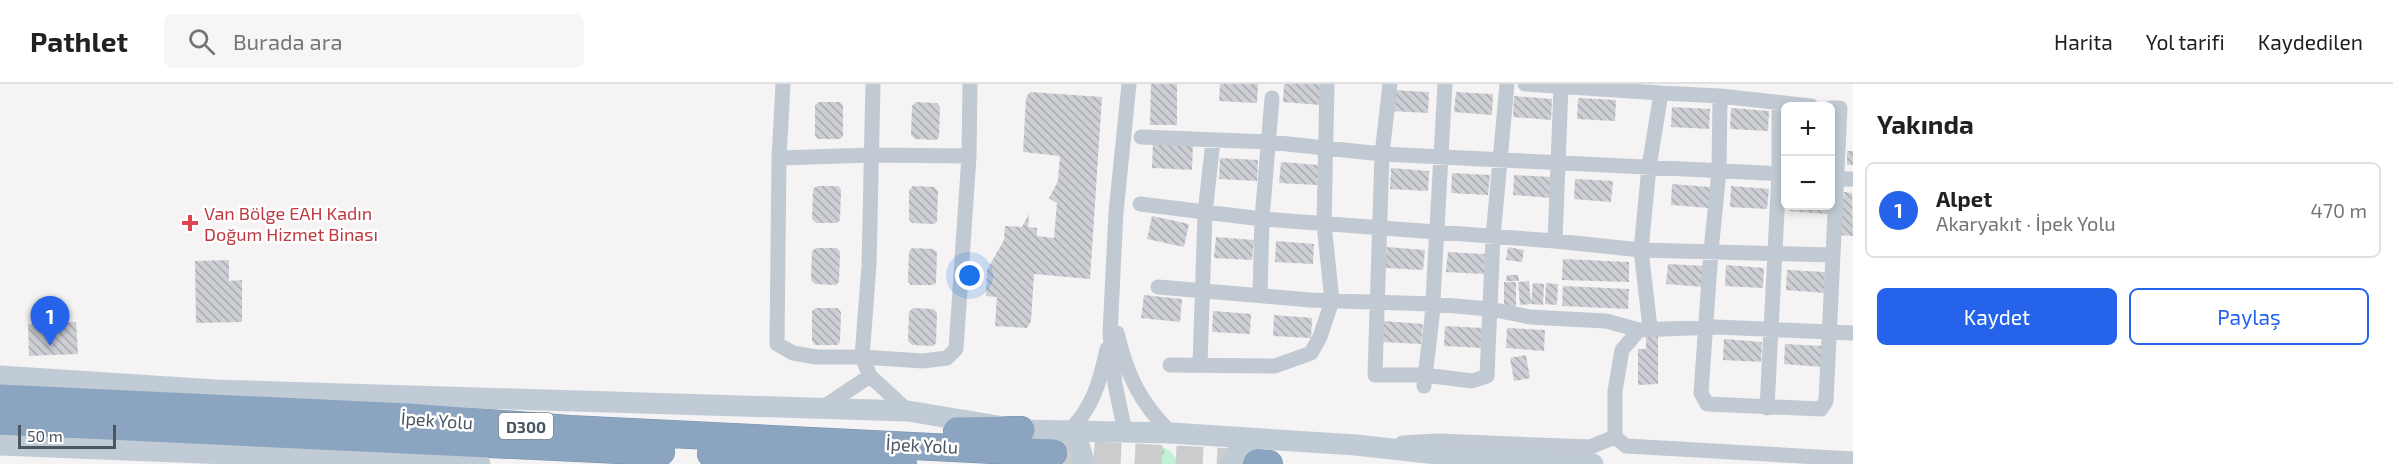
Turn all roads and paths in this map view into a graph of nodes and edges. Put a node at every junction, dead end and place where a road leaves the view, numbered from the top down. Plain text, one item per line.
1 (783, 84) edge
2 (873, 84) edge
3 (970, 84) edge
4 (1129, 84) edge
5 (1327, 84) edge
6 (1390, 84) edge
7 (1445, 84) edge
8 (1507, 84) edge
9 (1525, 84) edge
10 (1561, 87) junction
11 (1661, 93) junction
12 (1720, 96) junction
13 (1272, 98) dead end
14 (1779, 105) joint
15 (1835, 108) edge
16 (1141, 137) dead end
17 (1213, 141) junction
18 (1269, 142) junction
19 (1326, 149) junction
20 (1382, 154) junction
21 (872, 155) junction
22 (969, 156) junction
23 (1441, 156) junction
24 (1781, 156) edge
25 (780, 158) junction
26 (1835, 158) edge
27 (1498, 160) junction
28 (1557, 164) junction
29 (1649, 167) junction
30 (1719, 171) junction
31 (1781, 173) edge
32 (1835, 178) edge
33 (1853, 179) edge
34 (1781, 182) edge
35 (1140, 204) dead end
36 (1832, 210) edge
37 (1205, 213) junction
38 (1262, 219) junction
39 (1324, 224) junction
40 (1379, 227) junction
41 (1437, 232) junction
42 (1493, 237) junction
43 (1555, 241) junction
44 (1641, 250) junction
45 (1711, 251) junction
46 (1773, 252) junction
47 (1831, 255) junction
48 (1158, 287) dead end
49 (1202, 290) junction
50 (1260, 295) junction
51 (1378, 300) junction
52 (1332, 301) junction
53 (1432, 304) junction
54 (1111, 306) junction
55 (1490, 309) junction
56 (1705, 327) junction
57 (1771, 328) junction
58 (1644, 329) junction
59 (1827, 331) junction
60 (1853, 333) edge
61 (1110, 334) junction
62 (862, 357) junction
63 (1170, 365) dead end
64 (1200, 365) junction
65 (0, 376) edge
66 (870, 376) junction
67 (1424, 381) junction
68 (0, 398) edge
69 (822, 408) junction
70 (1767, 408) junction
71 (908, 411) junction
72 (408, 417) junction
73 (0, 421) edge
74 (1022, 430) junction
75 (1069, 431) junction
76 (1125, 432) junction
77 (1171, 433) junction
78 (1615, 437) junction
79 (0, 445) edge
80 (1356, 445) junction
81 (1254, 452) edge
82 (1053, 453) tunnel mouth
83 (83, 456) edge
84 (1853, 459) edge
85 (322, 461) edge
86 (480, 464) edge
87 (903, 464) edge
88 (1085, 464) edge
89 (1230, 464) edge
90 (1269, 464) edge
91 (1593, 464) edge

1 - 25 street
2 - 21 street
3 - 22 street
4 - 54 street
5 - 19 street
6 - 20 street
7 - 23 street
8 - 27 street
9 - 10 street
10 - 11 street
10 - 28 street
11 - 12 street
11 - 29 street
12 - 14 street
12 - 30 street
13 - 18 street
14 - 24 street
15 - 26 street
16 - 17 street
17 - 18 street
17 - 37 street
18 - 19 street
18 - 38 street
19 - 20 street
19 - 39 street
20 - 23 street
20 - 40 street
21 - 22 street
21 - 25 street
21 - 62 street
22 - 62 street
23 - 27 street
23 - 41 street
25 - 62 street
27 - 28 street
27 - 42 street
28 - 29 street
28 - 43 street
29 - 30 street
29 - 44 street
30 - 31 street
30 - 45 street
32 - 33 street
34 - 46 street
35 - 37 street
36 - 47 street
37 - 38 street
37 - 49 street
38 - 39 street
38 - 50 street
39 - 40 street
39 - 52 street
40 - 41 street
40 - 51 street
41 - 42 street
41 - 53 street
42 - 43 street
42 - 55 street
43 - 44 street
44 - 45 street
44 - 58 street
45 - 46 street
45 - 56 street
46 - 47 street
46 - 57 street
47 - 59 street
48 - 49 street
49 - 50 street
49 - 64 street
50 - 52 street
51 - 52 street
51 - 53 street
51 - 67 street
52 - 64 street
53 - 55 street
53 - 67 street
54 - 61 street
54 - 77 street
55 - 58 street
55 - 67 street
56 - 57 street
56 - 58 street
56 - 70 street
57 - 59 street
57 - 70 street
58 - 78 street
59 - 60 street
59 - 70 street
61 - 75 street
61 - 76 street
62 - 66 street
63 - 64 street
65 - 69 street
66 - 69 street
66 - 71 street
68 - 72 highway, İpek Yolu / D300
69 - 71 street
71 - 74 street
72 - 74 highway
72 - 82 highway, İpek Yolu / D300
73 - 87 highway, İpek Yolu / D300
74 - 75 street
75 - 76 street
75 - 88 street
76 - 77 street
77 - 81 street
78 - 80 street
78 - 84 street
79 - 83 street
80 - 81 street
80 - 91 street
81 - 89 street
81 - 90 highway
83 - 85 street
85 - 86 street

